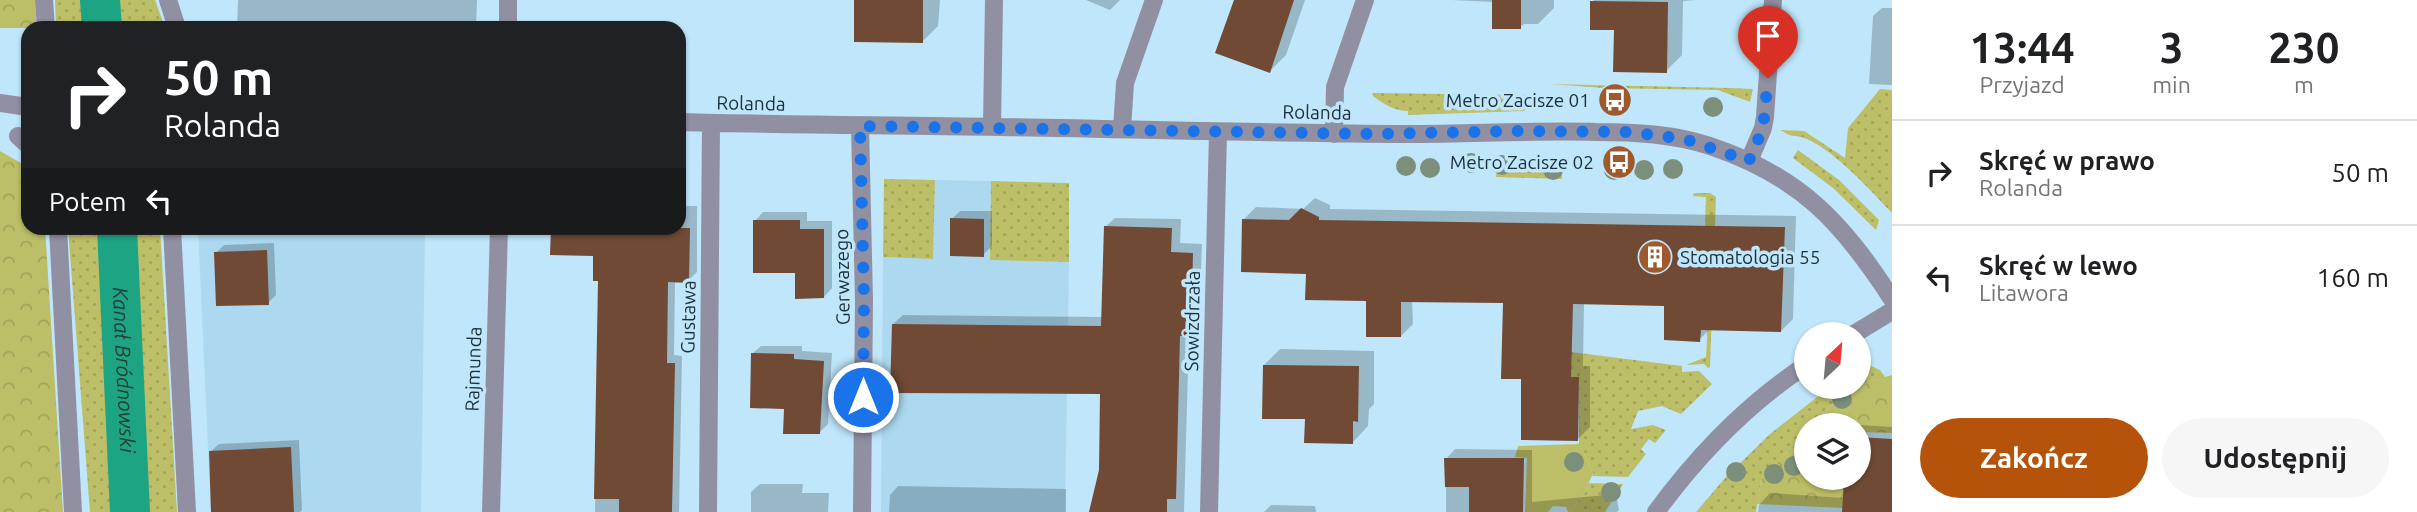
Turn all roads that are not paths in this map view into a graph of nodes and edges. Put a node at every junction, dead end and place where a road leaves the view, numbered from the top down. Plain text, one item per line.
1 (44, 0) edge
2 (168, 0) edge
3 (508, 0) edge
4 (994, 0) edge
5 (1154, 0) edge
6 (1365, 0) edge
7 (1773, 0) edge
8 (46, 21) edge
9 (175, 21) edge
10 (508, 21) edge
11 (0, 103) edge
12 (21, 106) edge
13 (686, 122) edge
14 (711, 123) junction
15 (860, 126) junction
16 (992, 127) junction
17 (1122, 129) junction
18 (1218, 132) junction
19 (1334, 134) junction
20 (1749, 161) junction
21 (58, 235) edge
22 (172, 235) edge
23 (499, 235) edge
24 (1892, 299) edge
25 (1892, 311) edge
26 (1871, 324) edge
27 (1794, 374) edge
28 (73, 512) edge
29 (187, 512) edge
30 (491, 512) edge
31 (708, 512) edge
32 (862, 512) edge
33 (1209, 512) edge
34 (1656, 512) edge

1 - 8 street
2 - 9 street
3 - 10 street
4 - 16 street
5 - 17 street
6 - 19 street
7 - 20 street
11 - 12 street
13 - 14 street, Rolanda
14 - 15 street, Rolanda
14 - 31 street, Gustawa
15 - 16 street, Rolanda
15 - 32 street, Gerwazego
16 - 17 street, Rolanda
17 - 18 street, Rolanda
18 - 19 street, Rolanda
18 - 33 street, Sowizdrzała
19 - 20 street, Rolanda
20 - 24 street, Rolanda
21 - 28 street
22 - 29 street
23 - 30 street, Rajmunda
25 - 26 street
27 - 34 street

